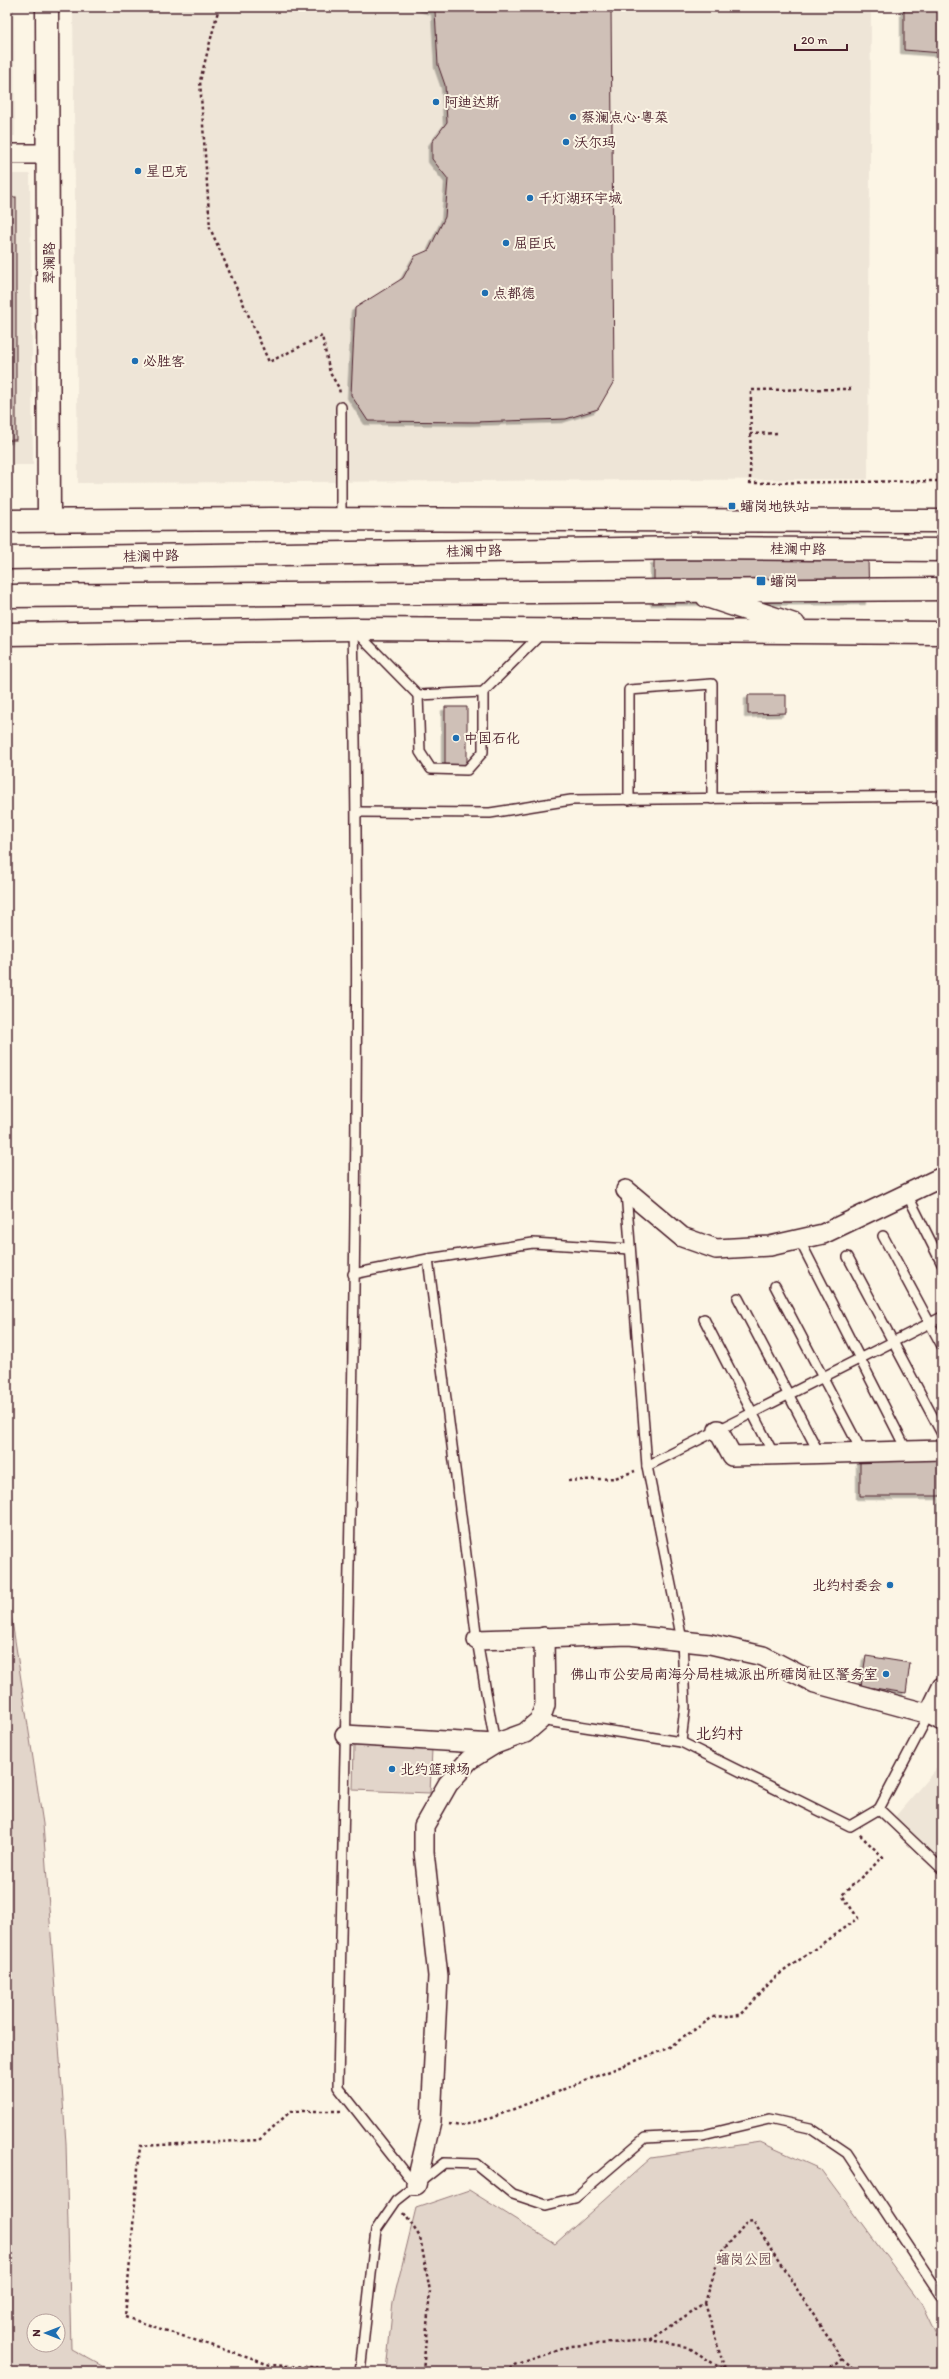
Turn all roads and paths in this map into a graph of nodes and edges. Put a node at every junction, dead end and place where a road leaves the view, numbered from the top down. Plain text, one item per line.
1 (47, 7) edge
2 (219, 7) edge
3 (7, 154) edge
4 (48, 154) junction
5 (851, 389) dead end
6 (341, 407) joint
7 (779, 433) dead end
8 (750, 434) junction
9 (939, 481) dead end
10 (942, 511) edge
11 (341, 519) junction
12 (49, 520) junction
13 (7, 521) edge
14 (828, 521) junction
15 (919, 521) junction
16 (942, 521) edge
17 (691, 548) junction
18 (942, 550) edge
19 (7, 558) edge
20 (942, 589) edge
21 (689, 590) junction
22 (7, 596) edge
23 (353, 629) junction
24 (545, 630) junction
25 (812, 631) junction
26 (7, 634) edge
27 (939, 635) edge
28 (483, 692) junction
29 (418, 695) junction
30 (942, 796) edge
31 (712, 799) junction
32 (629, 800) junction
33 (357, 812) junction
34 (942, 1177) edge
35 (626, 1190) joint
36 (907, 1194) junction
37 (883, 1236) dead end
38 (799, 1239) junction
39 (630, 1249) junction
40 (848, 1257) dead end
41 (428, 1259) junction
42 (942, 1264) edge
43 (353, 1274) junction
44 (775, 1286) dead end
45 (738, 1298) dead end
46 (942, 1317) edge
47 (704, 1320) dead end
48 (930, 1324) junction
49 (893, 1342) junction
50 (942, 1346) edge
51 (860, 1359) junction
52 (823, 1378) junction
53 (789, 1395) junction
54 (752, 1413) junction
55 (718, 1430) junction
56 (942, 1434) edge
57 (942, 1450) edge
58 (907, 1451) junction
59 (862, 1452) junction
60 (819, 1453) junction
61 (774, 1455) junction
62 (647, 1466) junction
63 (568, 1481) dead end
64 (544, 1637) junction
65 (477, 1640) junction
66 (682, 1640) junction
67 (942, 1687) edge
68 (936, 1717) edge
69 (540, 1720) junction
70 (345, 1735) junction
71 (681, 1742) junction
72 (495, 1744) junction
73 (879, 1809) junction
74 (850, 1826) junction
75 (942, 1869) edge
76 (357, 2111) junction
77 (431, 2121) junction
78 (416, 2185) junction
79 (396, 2201) junction
80 (942, 2297) edge
81 (705, 2303) junction
82 (649, 2340) junction
83 (842, 2359) junction
84 (360, 2371) edge
85 (726, 2371) edge
86 (423, 2372) edge
87 (505, 2372) edge
88 (826, 2372) edge
89 (859, 2372) edge

1 - 4 main road, 翠澜路
2 - 6 path
3 - 4 street
4 - 12 main road, 翠澜路
5 - 8 path
6 - 11 lane
7 - 8 path
8 - 9 path
10 - 15 main road
11 - 12 main road
11 - 14 main road
12 - 13 main road
14 - 15 main road
14 - 17 main road
15 - 16 main road
17 - 18 main road, 桂澜中路
17 - 19 main road, 桂澜中路
20 - 21 main road
21 - 22 main road
21 - 25 main road
23 - 24 main road
23 - 26 main road
23 - 29 lane
23 - 33 lane
24 - 25 main road
24 - 28 lane
25 - 27 main road
28 - 29 lane
28 - 29 lane
30 - 31 lane
31 - 32 lane
31 - 32 lane
32 - 33 lane
33 - 43 lane
34 - 36 street
35 - 38 street
35 - 39 lane
36 - 38 street
36 - 42 lane
37 - 48 lane
38 - 51 lane
39 - 41 lane
39 - 62 lane
40 - 49 lane
41 - 43 lane
41 - 65 lane
43 - 70 lane
44 - 52 lane
45 - 53 lane
46 - 48 lane
47 - 54 lane
48 - 49 lane
48 - 50 lane
49 - 51 lane
49 - 56 lane
51 - 52 lane
51 - 58 lane
52 - 53 lane
52 - 59 lane
53 - 54 lane
53 - 60 lane
54 - 55 lane
54 - 61 lane
55 - 61 street
55 - 62 lane
57 - 58 street
58 - 59 street
59 - 60 street
60 - 61 street
62 - 63 path
62 - 66 lane
64 - 65 street
64 - 66 street
64 - 69 street
65 - 72 lane
66 - 68 street
66 - 71 lane
67 - 68 street
68 - 73 lane
69 - 71 lane
69 - 72 street
70 - 72 street
70 - 76 lane
71 - 74 lane
72 - 77 street
73 - 74 lane
73 - 75 lane
74 - 77 path
76 - 78 lane
76 - 84 path
77 - 78 street
78 - 79 lane
78 - 80 lane
79 - 84 lane
79 - 86 path
81 - 82 path
81 - 83 path
81 - 85 path
82 - 85 path
82 - 87 path
83 - 88 path
83 - 89 path

